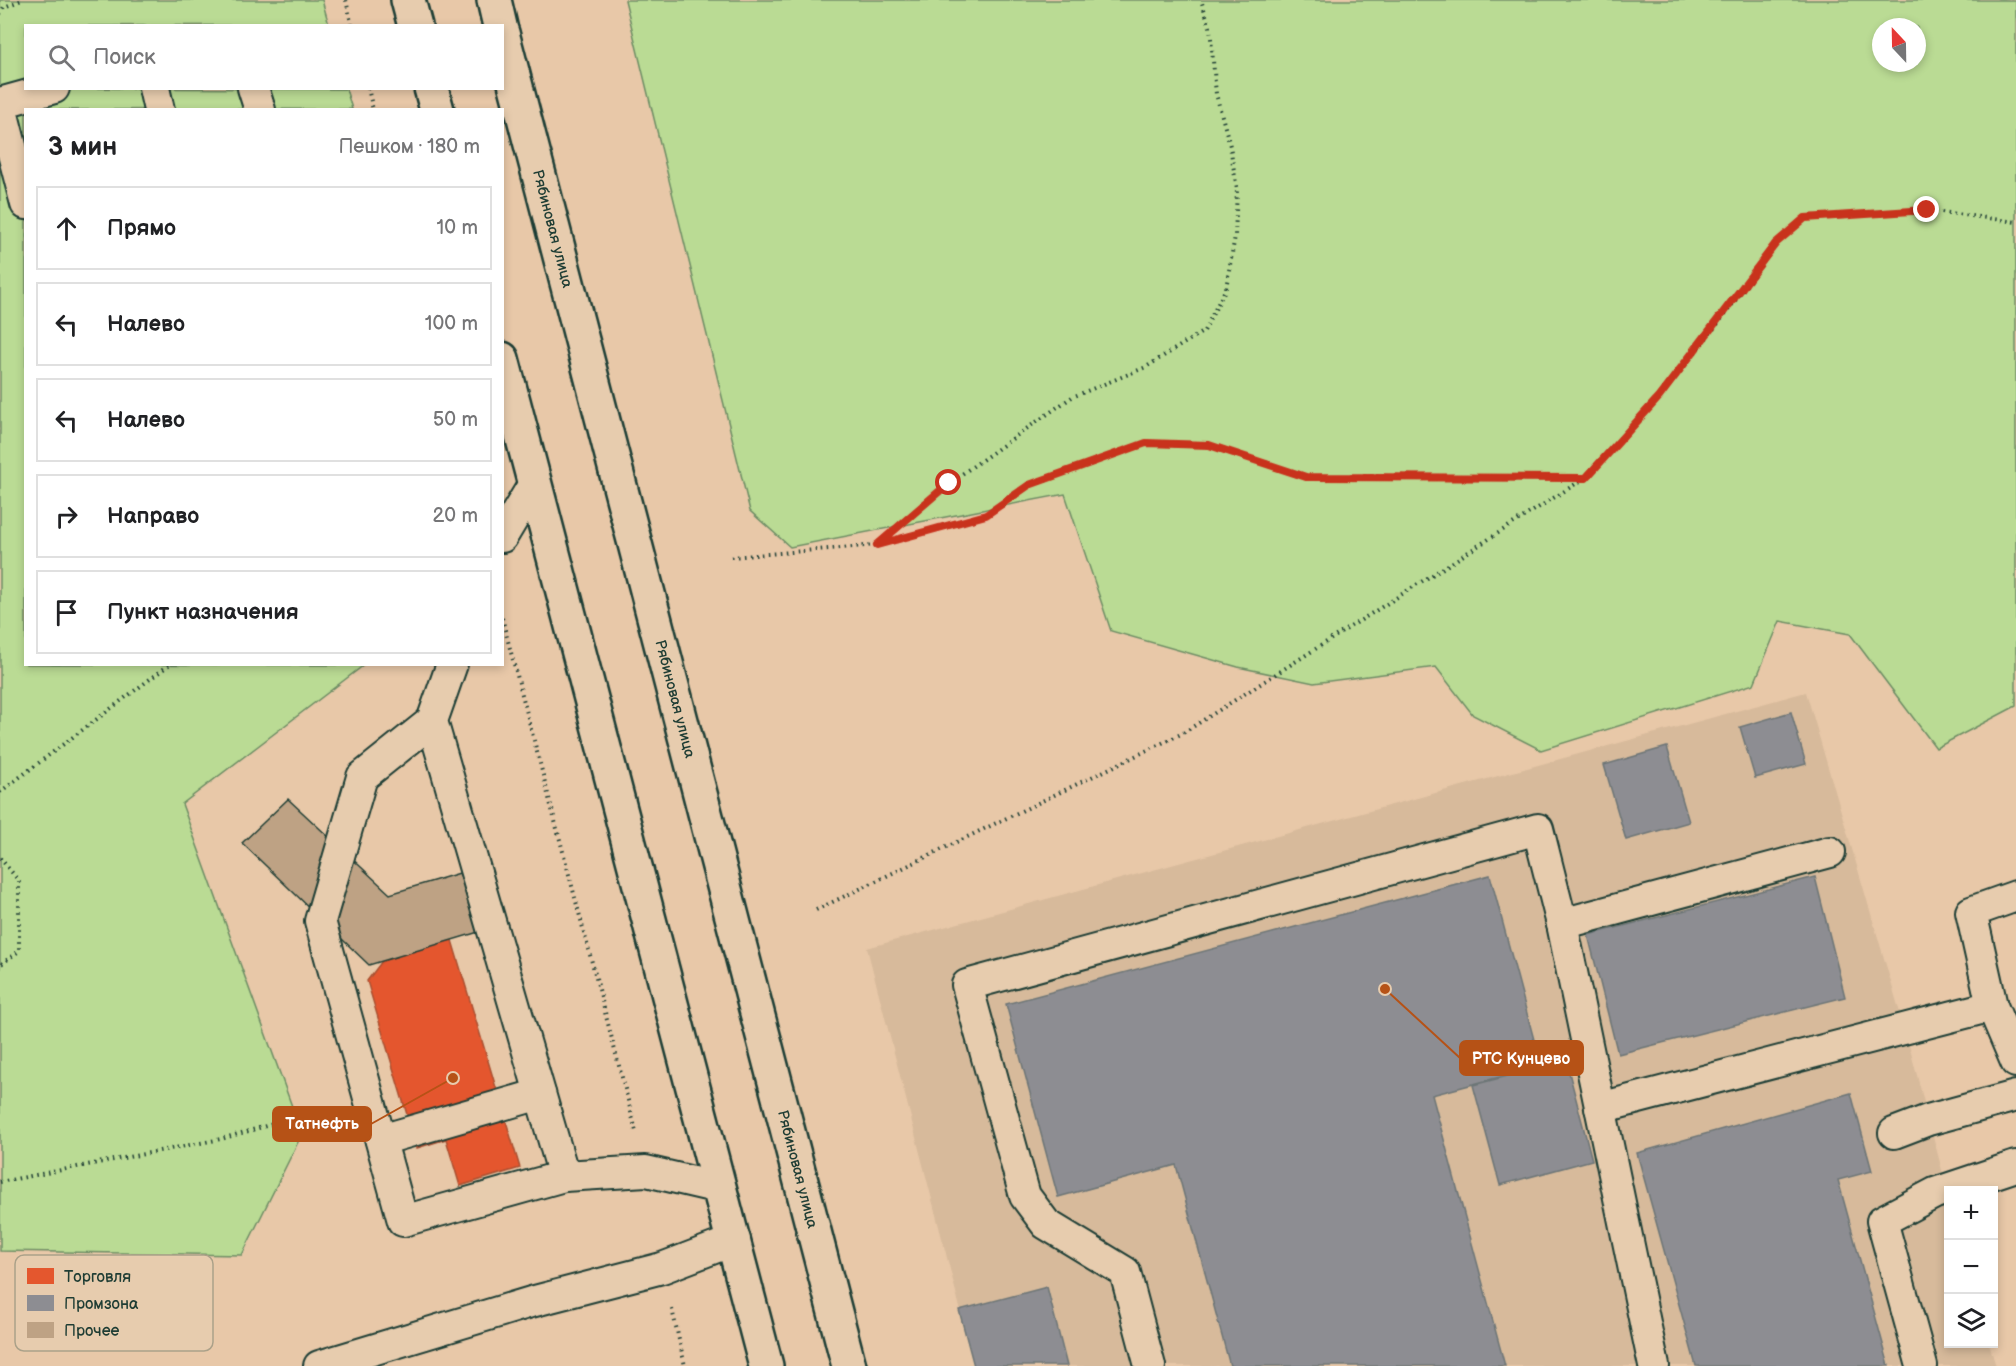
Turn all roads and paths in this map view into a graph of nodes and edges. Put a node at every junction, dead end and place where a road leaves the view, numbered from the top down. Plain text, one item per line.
1 (22, 0) edge
2 (346, 0) edge
3 (408, 0) edge
4 (494, 0) edge
5 (1201, 0) edge
6 (0, 14) edge
7 (352, 24) edge
8 (414, 24) edge
9 (500, 24) edge
10 (504, 41) edge
11 (47, 90) edge
12 (154, 90) edge
13 (254, 90) edge
14 (368, 90) edge
15 (432, 90) edge
16 (159, 108) edge
17 (259, 108) edge
18 (373, 108) edge
19 (436, 108) edge
20 (24, 196) edge
21 (2016, 222) edge
22 (504, 367) edge
23 (1586, 478) junction
24 (535, 482) junction
25 (504, 534) edge
26 (877, 545) junction
27 (731, 557) dead end
28 (504, 626) edge
29 (167, 666) edge
30 (451, 666) edge
31 (432, 721) junction
32 (0, 792) edge
33 (1830, 852) dead end
34 (0, 858) edge
35 (2016, 896) edge
36 (816, 910) dead end
37 (1563, 924) junction
38 (0, 965) edge
39 (1992, 1006) junction
40 (2016, 1062) edge
41 (540, 1094) junction
42 (2016, 1096) edge
43 (369, 1097) junction
44 (1600, 1108) junction
45 (1894, 1133) dead end
46 (381, 1140) junction
47 (2016, 1166) edge
48 (646, 1171) junction
49 (564, 1176) junction
50 (0, 1182) edge
51 (719, 1188) junction
52 (735, 1240) junction
53 (662, 1268) junction
54 (365, 1359) edge
55 (319, 1366) edge
56 (685, 1366) edge
57 (766, 1366) edge
58 (849, 1366) edge
59 (1150, 1366) edge
60 (1654, 1366) edge
61 (1922, 1366) edge

1 - 6 path
2 - 7 path
3 - 8 main road
4 - 9 main road
5 - 26 path
10 - 58 main road, Рябиновая улица
11 - 20 lane
12 - 16 lane
13 - 17 lane
14 - 18 path
15 - 19 main road
21 - 23 path
22 - 24 main road
23 - 26 path
23 - 36 path
24 - 25 lane
24 - 51 main road
26 - 27 path
28 - 48 path
29 - 32 path
30 - 31 lane
31 - 41 lane
31 - 43 lane
33 - 37 lane
34 - 38 path
35 - 39 lane
37 - 44 lane
37 - 59 lane
39 - 40 lane
39 - 44 lane
41 - 46 lane
41 - 49 lane
42 - 45 lane
43 - 46 lane
43 - 50 path
44 - 60 lane
46 - 49 lane
47 - 61 lane
48 - 49 lane
48 - 51 lane
51 - 52 main road
52 - 53 lane
52 - 57 main road
53 - 54 lane
53 - 56 path
54 - 55 lane

